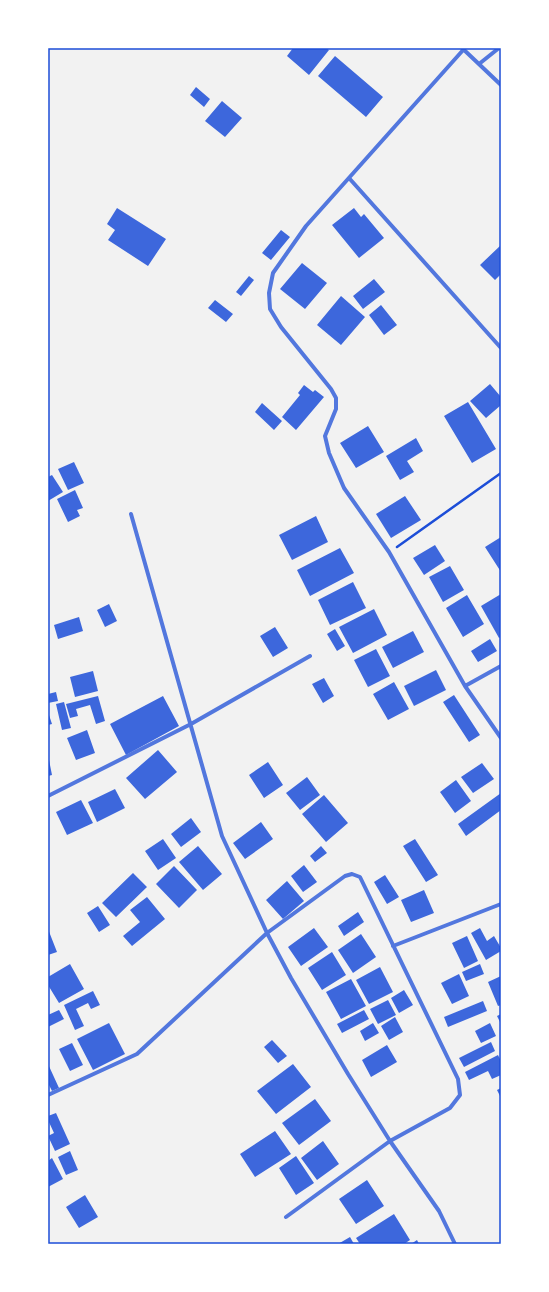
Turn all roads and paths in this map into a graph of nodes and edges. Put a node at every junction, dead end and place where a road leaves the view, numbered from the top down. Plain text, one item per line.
1 (499, 48) edge
2 (463, 49) edge
3 (479, 64) junction
4 (501, 85) edge
5 (349, 178) junction
6 (501, 348) edge
7 (501, 472) edge
8 (132, 514) dead end
9 (390, 552) junction
10 (310, 656) dead end
11 (501, 666) edge
12 (465, 686) junction
13 (191, 724) junction
14 (501, 738) edge
15 (48, 796) edge
16 (501, 904) edge
17 (267, 934) junction
18 (394, 946) junction
19 (48, 1095) edge
20 (390, 1141) junction
21 (286, 1217) dead end
22 (454, 1244) edge

1 - 3 street
2 - 3 street
2 - 5 street
3 - 4 street
5 - 6 street
5 - 9 street
7 - 9 path
8 - 13 street
9 - 12 street
10 - 13 street
11 - 12 street
12 - 14 street
13 - 15 street
13 - 17 street
16 - 18 street
17 - 18 street
17 - 19 street
17 - 20 street
18 - 20 street
20 - 21 street
20 - 22 street

